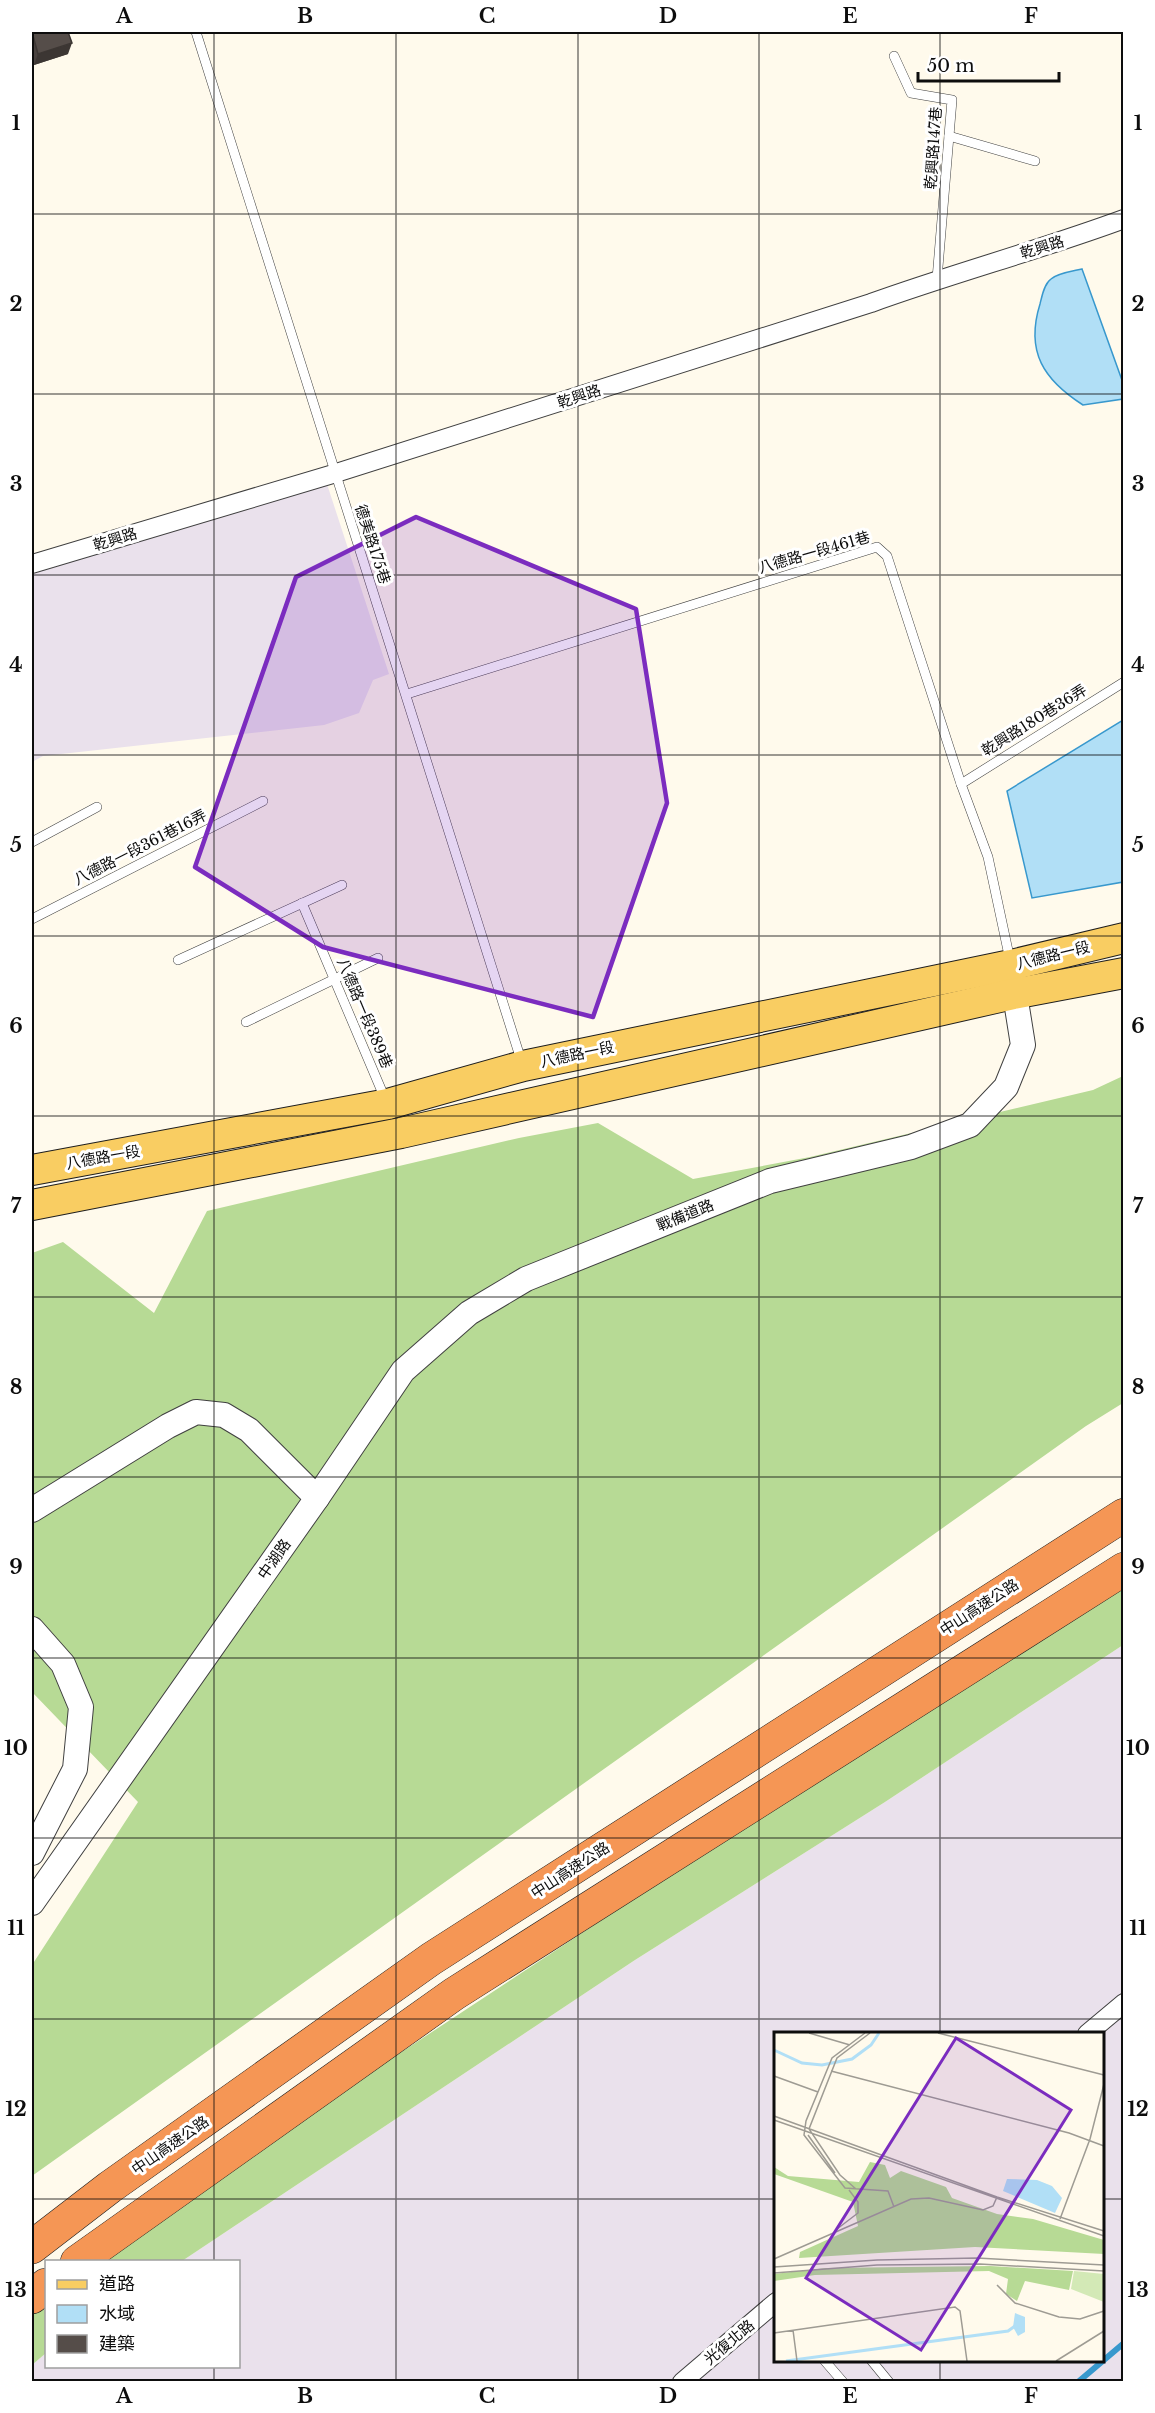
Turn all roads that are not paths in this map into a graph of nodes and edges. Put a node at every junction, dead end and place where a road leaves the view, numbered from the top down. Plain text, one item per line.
1 (196, 32) edge
2 (894, 56) dead end
3 (949, 136) junction
4 (1035, 161) dead end
5 (1124, 219) edge
6 (938, 279) junction
7 (333, 474) junction
8 (32, 564) edge
9 (1124, 682) edge
10 (407, 694) junction
11 (961, 784) junction
12 (262, 801) dead end
13 (97, 807) dead end
14 (32, 842) edge
15 (342, 885) dead end
16 (302, 903) junction
17 (32, 919) edge
18 (1124, 938) edge
19 (378, 958) dead end
20 (178, 960) dead end
21 (1011, 965) junction
22 (1124, 973) edge
23 (334, 978) junction
24 (1013, 994) junction
25 (246, 1022) dead end
26 (522, 1066) junction
27 (394, 1119) junction
28 (32, 1170) edge
29 (32, 1205) edge
30 (317, 1498) junction
31 (32, 1510) edge
32 (1124, 1515) edge
33 (1124, 1569) edge
34 (32, 1629) edge
35 (32, 1853) edge
36 (32, 1903) edge
37 (1124, 2003) edge
38 (1089, 2032) edge
39 (32, 2247) edge
40 (80, 2260) edge
41 (45, 2286) edge
42 (32, 2297) edge
43 (774, 2305) edge
44 (825, 2362) edge
45 (872, 2362) edge
46 (682, 2382) edge
47 (843, 2382) edge
48 (889, 2382) edge

1 - 7 lane, 德美路175巷
2 - 3 lane, 乾興路147巷
3 - 4 lane
3 - 6 lane, 乾興路147巷
5 - 6 street, 乾興路
6 - 7 street, 乾興路
7 - 8 street, 乾興路
7 - 10 lane, 德美路175巷
9 - 11 lane, 乾興路180巷36弄
10 - 11 lane, 八德路一段461巷
10 - 26 lane, 德美路175巷
11 - 21 lane, 八德路一段461巷
12 - 17 lane, 八德路一段361巷16弄
13 - 14 lane
15 - 16 lane
16 - 20 lane
16 - 23 lane, 八德路一段389巷
18 - 21 main road, 八德路一段
19 - 23 lane
21 - 24 street, 戰備道路
21 - 26 main road, 八德路一段
22 - 24 main road, 八德路一段
23 - 25 lane
23 - 27 lane, 八德路一段389巷
24 - 27 main road, 八德路一段
24 - 30 street, 戰備道路
26 - 27 main road, 八德路一段
27 - 28 main road, 八德路一段
27 - 29 main road, 八德路一段
30 - 31 street
30 - 36 street, 中湖路
32 - 39 highway, 中山高速公路
33 - 40 highway
34 - 35 street
37 - 38 street
41 - 42 highway
43 - 46 street, 光復北路
44 - 47 lane
45 - 48 lane

